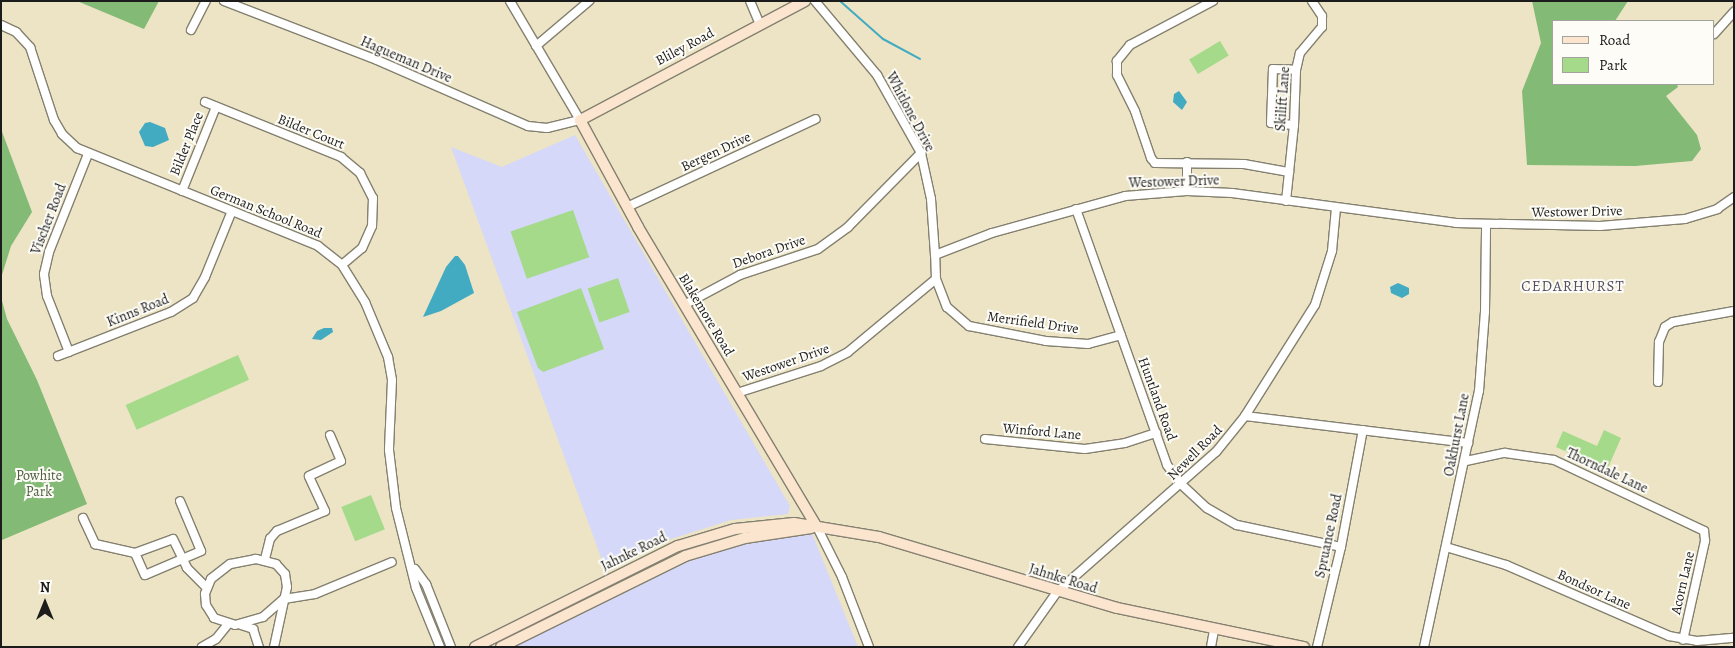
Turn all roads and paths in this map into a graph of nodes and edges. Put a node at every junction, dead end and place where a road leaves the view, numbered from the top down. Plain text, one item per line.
1 (206, 1) edge
2 (224, 1) edge
3 (510, 1) edge
4 (588, 1) edge
5 (750, 1) edge
6 (805, 1) edge
7 (814, 1) edge
8 (1213, 1) edge
9 (1314, 4) edge
10 (1734, 12) edge
11 (760, 24) junction
12 (1, 25) edge
13 (192, 30) dead end
14 (1715, 33) edge
15 (536, 46) junction
16 (1296, 70) junction
17 (204, 102) dead end
18 (216, 107) junction
19 (816, 119) dead end
20 (580, 120) junction
21 (1294, 125) junction
22 (921, 153) junction
23 (88, 154) junction
24 (1187, 162) junction
25 (1289, 172) junction
26 (182, 191) junction
27 (1186, 191) junction
28 (1734, 198) edge
29 (1286, 200) junction
30 (627, 207) junction
31 (1336, 208) junction
32 (1076, 209) junction
33 (232, 211) junction
34 (1486, 225) junction
35 (935, 255) junction
36 (342, 265) junction
37 (936, 279) junction
38 (684, 305) junction
39 (1734, 311) edge
40 (1121, 335) junction
41 (69, 352) junction
42 (58, 356) dead end
43 (1658, 382) dead end
44 (737, 393) junction
45 (1246, 416) junction
46 (1363, 430) junction
47 (1156, 433) junction
48 (330, 435) dead end
49 (985, 438) dead end
50 (1468, 443) junction
51 (1466, 461) junction
52 (1182, 485) junction
53 (180, 501) dead end
54 (84, 518) dead end
55 (817, 527) junction
56 (1704, 531) joint
57 (1446, 546) junction
58 (1341, 547) junction
59 (135, 553) junction
60 (182, 559) junction
61 (265, 559) junction
62 (392, 562) dead end
63 (414, 568) junction
64 (206, 587) junction
65 (1057, 592) junction
66 (284, 598) junction
67 (228, 624) junction
68 (239, 624) junction
69 (1214, 630) junction
70 (1734, 638) edge
71 (1683, 640) junction
72 (202, 647) edge
73 (260, 647) edge
74 (274, 647) edge
75 (440, 647) edge
76 (451, 647) edge
77 (475, 647) edge
78 (501, 647) edge
79 (869, 647) edge
80 (1018, 647) edge
81 (1211, 647) edge
82 (1304, 647) edge
83 (1317, 647) edge
84 (1424, 647) edge

1 - 13 street
2 - 20 street, Hagueman Drive
3 - 15 street, Blakemore Road
4 - 15 street
5 - 11 street
6 - 11 main road, Bliley Road
7 - 22 street, Whitlone Drive
8 - 24 street
9 - 16 street, Skilift Lane
10 - 14 street
11 - 20 main road, Bliley Road
12 - 23 street, German School Road
15 - 20 street, Blakemore Road
16 - 21 street, Skilift Lane
16 - 21 street
17 - 18 street, Bilder Court
18 - 26 street, Bilder Place
18 - 36 street, Bilder Court
19 - 30 street, Bergen Drive
20 - 30 main road, Blakemore Road
21 - 25 street, Skilift Lane
22 - 35 street, Whitlone Drive
22 - 38 street, Debora Drive
23 - 26 street, German School Road
23 - 41 street, Vischer Road
24 - 25 street
24 - 27 street
25 - 29 street, Skilift Lane
26 - 33 street, German School Road
27 - 29 street, Westower Drive
27 - 32 street, Westower Drive
28 - 34 street, Westower Drive
29 - 31 street, Westower Drive
30 - 38 main road, Blakemore Road
31 - 34 street, Westower Drive
31 - 45 street, Newell Road
32 - 35 street, Westower Drive
32 - 40 street, Huntland Road
33 - 36 street, German School Road
33 - 41 street, Kinns Road
34 - 50 street, Oakhurst Lane
35 - 37 street
36 - 63 street, German School Road
37 - 40 street, Merrifield Drive
37 - 44 street, Westower Drive
38 - 44 main road, Blakemore Road
39 - 43 street
40 - 47 street, Huntland Road
41 - 42 street, Kinns Road
44 - 55 main road, Blakemore Road
45 - 46 street
45 - 52 street, Newell Road
46 - 50 street
46 - 58 street, Spruance Road
47 - 49 street, Winford Lane
47 - 52 street, Huntland Road
48 - 61 street
50 - 51 street, Oakhurst Lane
51 - 56 street, Thorndale Lane
51 - 57 street, Oakhurst Lane
52 - 58 street, Huntland Road
52 - 65 street, Newell Road
53 - 60 street
54 - 59 street
55 - 65 main road, Jahnke Road
55 - 77 main road, Jahnke Road
55 - 78 main road, Jahnke Road
55 - 79 street, Blakemore Road
56 - 71 street, Acorn Lane
57 - 71 street, Bondsor Lane
57 - 84 street, Oakhurst Lane
58 - 83 street, Spruance Road
59 - 60 street
59 - 60 street
60 - 64 street
61 - 64 street
61 - 66 street
62 - 66 street
63 - 75 street, German School Road
63 - 76 street, German School Road
64 - 67 street
65 - 69 main road, Jahnke Road
65 - 80 street, Newell Road
66 - 68 street
66 - 74 street
67 - 68 street
67 - 72 street
68 - 73 street
69 - 81 street
69 - 82 main road, Jahnke Road
70 - 71 street, Bondsor Lane

